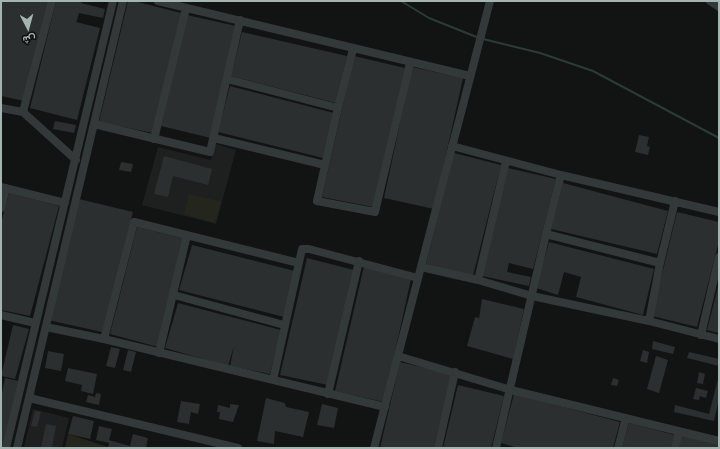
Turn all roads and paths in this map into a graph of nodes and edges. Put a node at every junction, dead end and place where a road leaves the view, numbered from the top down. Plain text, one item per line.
1 (52, 1) edge
2 (113, 1) edge
3 (123, 1) edge
4 (158, 1) edge
5 (490, 1) edge
6 (710, 1) edge
7 (719, 7) edge
8 (186, 8) junction
9 (240, 20) junction
10 (354, 49) junction
11 (410, 63) junction
12 (470, 76) junction
13 (227, 79) junction
14 (1, 108) edge
15 (338, 108) junction
16 (23, 112) junction
17 (94, 124) junction
18 (214, 138) junction
19 (154, 139) junction
20 (452, 146) junction
21 (76, 160) junction
22 (506, 161) junction
23 (325, 165) junction
24 (561, 175) junction
25 (4, 187) edge
26 (675, 201) junction
27 (65, 203) junction
28 (1, 208) edge
29 (719, 212) edge
30 (546, 234) junction
31 (187, 235) junction
32 (719, 257) edge
33 (358, 261) junction
34 (299, 263) junction
35 (660, 263) junction
36 (421, 267) junction
37 (418, 278) junction
38 (478, 280) junction
39 (174, 295) junction
40 (532, 296) junction
41 (1, 314) edge
42 (649, 321) junction
43 (36, 323) junction
44 (284, 325) junction
45 (46, 327) junction
46 (701, 335) junction
47 (104, 339) junction
48 (719, 339) edge
49 (159, 353) junction
50 (398, 356) junction
51 (455, 372) junction
52 (273, 380) junction
53 (511, 390) junction
54 (328, 394) junction
55 (18, 396) junction
56 (29, 398) junction
57 (385, 407) junction
58 (626, 418) junction
59 (679, 431) junction
60 (719, 441) edge
61 (6, 448) edge
62 (17, 448) edge
63 (238, 448) edge
64 (374, 448) edge
65 (438, 448) edge
66 (498, 448) edge
67 (618, 448) edge
68 (675, 448) edge

1 - 16 street
2 - 21 street
3 - 17 street
4 - 8 street
5 - 12 street
6 - 7 street
8 - 9 street
8 - 19 street
9 - 10 street
9 - 13 street
10 - 11 street
10 - 15 street
11 - 12 street
11 - 23 street
12 - 20 street
13 - 15 street
13 - 18 street
14 - 16 street
15 - 23 street
16 - 21 street
17 - 19 street
17 - 45 street
18 - 19 street
18 - 23 street
20 - 22 street
20 - 36 street
21 - 27 street
22 - 24 street
22 - 38 street
24 - 26 street
24 - 30 street
25 - 27 street
25 - 28 street
26 - 29 street
26 - 35 street
27 - 43 street
30 - 35 street
30 - 40 street
31 - 34 street
31 - 39 street
31 - 47 street
32 - 46 street
33 - 34 street
33 - 37 street
33 - 54 street
34 - 44 street
35 - 42 street
36 - 37 street
36 - 38 street
37 - 50 street
38 - 40 street
39 - 44 street
39 - 49 street
40 - 42 street
40 - 53 street
41 - 43 street
42 - 46 street
43 - 55 street
44 - 52 street
45 - 47 street
45 - 56 street
46 - 48 street
47 - 49 street
49 - 52 street
50 - 51 street
50 - 57 street
51 - 53 street
51 - 65 street
52 - 54 street
53 - 58 street
53 - 66 street
54 - 57 street
55 - 56 street
55 - 61 street
56 - 62 street
56 - 63 street
57 - 64 street
58 - 59 street
58 - 67 street
59 - 60 street
59 - 68 street

